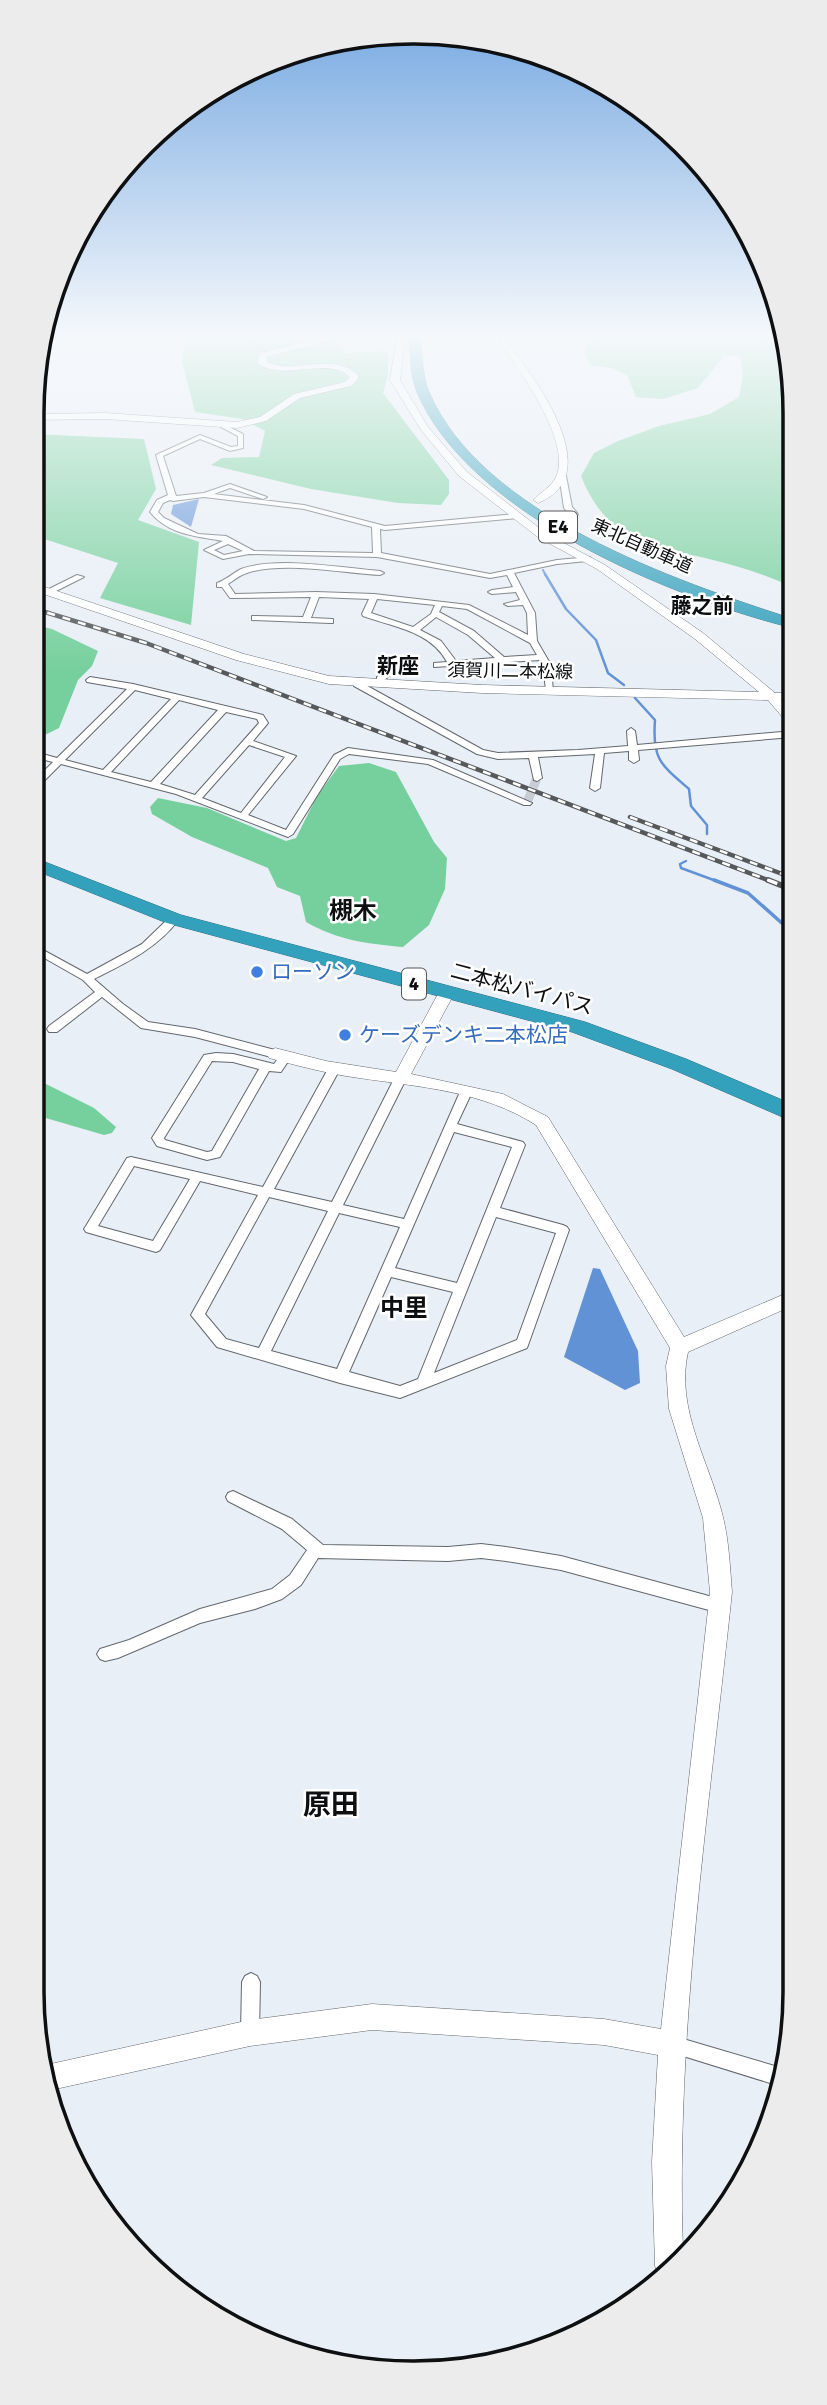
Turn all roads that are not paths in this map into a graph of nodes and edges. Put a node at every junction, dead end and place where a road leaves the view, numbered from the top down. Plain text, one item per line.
1 (180, 446) edge
2 (222, 446) edge
3 (241, 446) edge
4 (439, 446) edge
5 (455, 446) edge
6 (468, 446) edge
7 (560, 446) edge
8 (562, 476) junction
9 (204, 495) junction
10 (171, 496) junction
11 (538, 500) dead end
12 (277, 503) junction
13 (574, 514) dead end
14 (520, 517) junction
15 (376, 527) junction
16 (226, 542) junction
17 (248, 552) junction
18 (318, 552) junction
19 (377, 555) junction
20 (587, 559) junction
21 (510, 574) junction
22 (80, 577) dead end
23 (519, 589) junction
24 (44, 591) edge
25 (47, 592) junction
26 (492, 592) dead end
27 (316, 594) junction
28 (374, 596) junction
29 (440, 601) junction
30 (526, 602) junction
31 (508, 604) dead end
32 (435, 613) junction
33 (783, 614) edge
34 (255, 618) dead end
35 (306, 619) junction
36 (330, 621) dead end
37 (783, 621) edge
38 (414, 630) junction
39 (533, 640) junction
40 (543, 657) junction
41 (405, 660) dead end
42 (502, 660) junction
43 (453, 664) junction
44 (437, 666) dead end
45 (380, 679) dead end
46 (90, 680) dead end
47 (357, 684) junction
48 (133, 687) junction
49 (550, 690) junction
50 (771, 696) junction
51 (783, 696) edge
52 (177, 697) junction
53 (224, 708) junction
54 (783, 710) edge
55 (631, 731) dead end
56 (783, 735) edge
57 (248, 742) junction
58 (634, 748) junction
59 (600, 751) junction
60 (533, 756) junction
61 (44, 757) edge
62 (634, 760) dead end
63 (60, 762) junction
64 (106, 773) junction
65 (44, 777) edge
66 (537, 778) tunnel mouth
67 (153, 786) junction
68 (595, 788) dead end
69 (197, 798) junction
70 (527, 803) dead end
71 (243, 816) junction
72 (44, 856) edge
73 (44, 868) edge
74 (174, 919) junction
75 (44, 954) edge
76 (87, 978) junction
77 (102, 992) junction
78 (447, 992) junction
79 (53, 1029) dead end
80 (275, 1059) junction
81 (334, 1069) junction
82 (401, 1077) junction
83 (466, 1092) junction
84 (783, 1094) edge
85 (783, 1109) edge
86 (451, 1127) junction
87 (198, 1175) junction
88 (267, 1190) junction
89 (335, 1207) junction
90 (492, 1211) junction
91 (407, 1224) junction
92 (386, 1271) junction
93 (460, 1289) junction
94 (783, 1302) edge
95 (680, 1347) junction
96 (262, 1355) junction
97 (340, 1377) junction
98 (423, 1384) junction
99 (233, 1497) dead end
100 (315, 1549) junction
101 (720, 1606) junction
102 (105, 1654) dead end
103 (251, 1982) dead end
104 (250, 2033) junction
105 (673, 2045) junction
106 (774, 2075) edge
107 (54, 2076) edge
108 (669, 2259) edge

1 - 10 street
2 - 3 street
4 - 14 street
5 - 37 highway, 東北自動車道 / E4
6 - 33 highway, 東北自動車道 / E4
7 - 8 street
8 - 11 street
8 - 13 street
9 - 10 street
9 - 12 street
9 - 12 street
10 - 16 street
12 - 15 street
14 - 15 street
14 - 20 street
15 - 19 street
16 - 17 street
16 - 17 street
17 - 18 street
18 - 19 street
18 - 27 street
19 - 21 street
20 - 21 street
20 - 50 street
21 - 23 street
22 - 25 street
23 - 26 street
23 - 30 street
24 - 25 street, 須賀川二本松線
25 - 47 street, 須賀川二本松線
27 - 28 street
27 - 35 street
28 - 29 street
28 - 38 street
29 - 32 street
29 - 39 street
30 - 31 street
30 - 39 street
32 - 38 street
32 - 42 street
34 - 35 street
35 - 36 street
38 - 43 street
39 - 40 street
40 - 42 street
40 - 49 street
41 - 45 street
42 - 43 street
43 - 44 street
46 - 48 street
47 - 49 street, 須賀川二本松線
47 - 60 street
48 - 52 street
48 - 63 street
49 - 50 street, 須賀川二本松線
50 - 51 street, 須賀川二本松線
50 - 54 street
52 - 53 street
52 - 64 street
53 - 57 street
53 - 67 street
55 - 58 street
56 - 58 street
57 - 69 street
57 - 71 street
58 - 59 street
58 - 62 street
59 - 60 street
59 - 68 street
60 - 66 street
61 - 63 street
63 - 64 street
63 - 65 street
64 - 67 street
67 - 69 street
69 - 71 street
70 - 71 street
72 - 84 highway, 二本松バイパス / 4
73 - 74 highway, 二本松バイパス / 4
74 - 76 street
74 - 78 highway, 二本松バイパス / 4
75 - 76 street
76 - 77 street
77 - 79 street
77 - 80 street
78 - 82 street
78 - 85 highway, 二本松バイパス / 4
80 - 80 street
80 - 81 street
81 - 82 street
81 - 88 street
82 - 83 street
82 - 89 street
83 - 86 street
83 - 95 street
86 - 90 street
86 - 91 street
87 - 87 street
87 - 88 street
88 - 89 street
88 - 96 street
89 - 91 street
89 - 96 street
90 - 93 street
90 - 98 street
91 - 92 street
92 - 93 street
92 - 97 street
93 - 98 street
94 - 95 street
95 - 101 street
96 - 97 street
97 - 98 street
99 - 100 street
100 - 101 street
100 - 102 street
101 - 105 street
103 - 104 street
104 - 105 street
104 - 107 street
105 - 106 street
105 - 108 street

